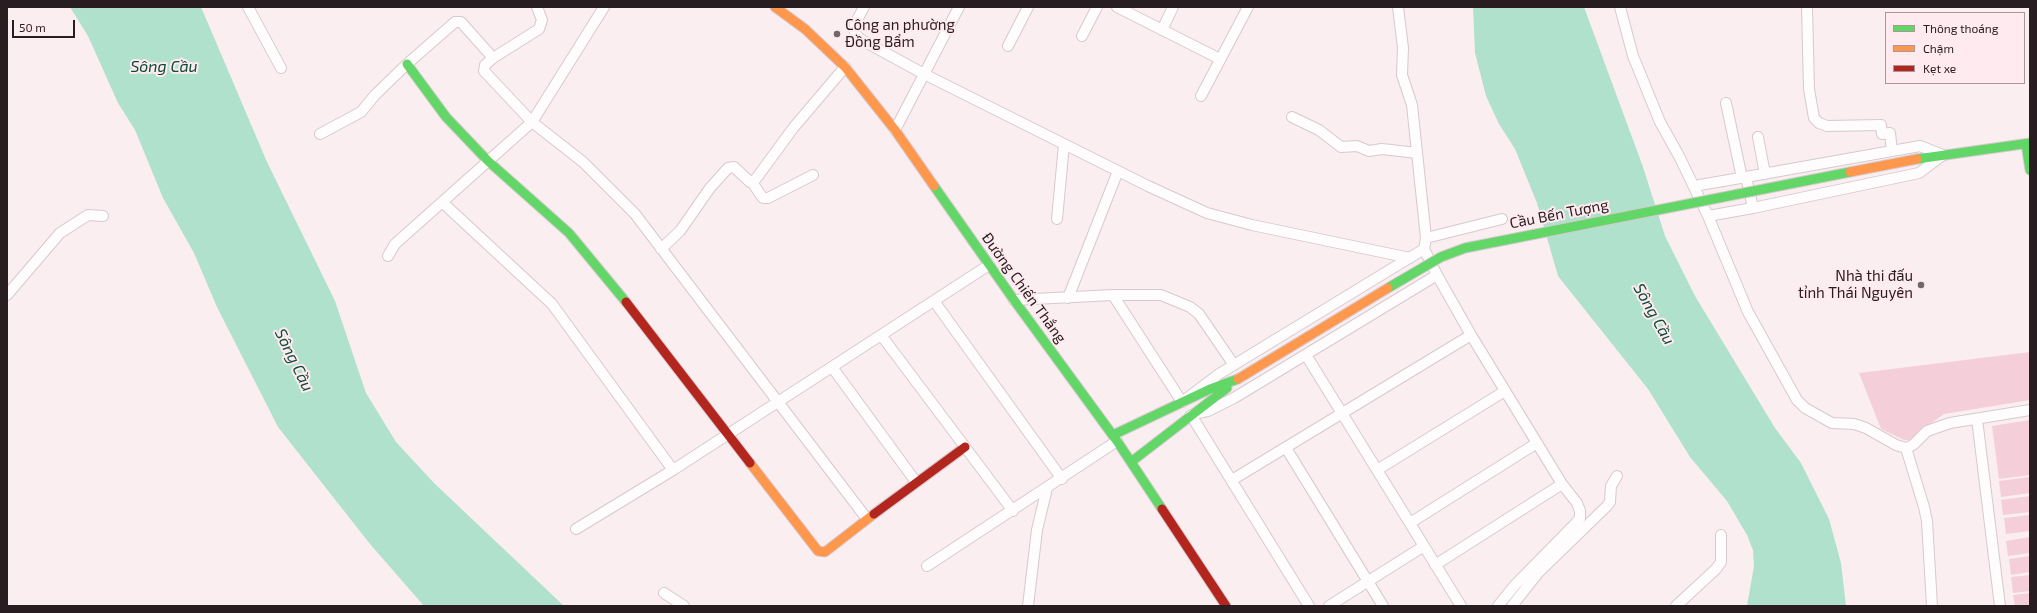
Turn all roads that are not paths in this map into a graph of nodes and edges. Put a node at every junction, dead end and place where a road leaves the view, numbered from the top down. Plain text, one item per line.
1 (248, 7) edge
2 (537, 7) edge
3 (604, 7) edge
4 (775, 7) edge
5 (864, 7) edge
6 (959, 7) edge
7 (1028, 7) edge
8 (1097, 7) edge
9 (1117, 7) edge
10 (1173, 7) edge
11 (1248, 7) edge
12 (1398, 7) edge
13 (1620, 7) edge
14 (1807, 7) edge
15 (1162, 30) junction
16 (1082, 36) dead end
17 (1008, 46) dead end
18 (493, 58) junction
19 (1220, 59) junction
20 (407, 64) junction
21 (845, 67) junction
22 (281, 68) dead end
23 (924, 74) junction
24 (1201, 96) dead end
25 (1726, 103) dead end
26 (1292, 117) dead end
27 (532, 122) junction
28 (895, 130) junction
29 (320, 134) dead end
30 (1758, 137) dead end
31 (1064, 144) junction
32 (2028, 144) edge
33 (1892, 151) junction
34 (1417, 153) junction
35 (1943, 155) junction
36 (488, 161) junction
37 (2030, 170) edge
38 (1118, 171) junction
39 (1765, 174) junction
40 (813, 175) dead end
41 (1744, 177) junction
42 (752, 182) junction
43 (1694, 186) junction
44 (442, 202) junction
45 (1753, 208) junction
46 (102, 216) dead end
47 (1708, 216) junction
48 (1057, 219) dead end
49 (1502, 219) dead end
50 (1426, 238) junction
51 (661, 249) junction
52 (1424, 249) junction
53 (388, 256) dead end
54 (1410, 258) junction
55 (989, 265) junction
56 (1437, 275) junction
57 (7, 295) edge
58 (1113, 295) junction
59 (1068, 298) junction
60 (934, 300) junction
61 (1014, 300) junction
62 (881, 335) junction
63 (1471, 335) junction
64 (1306, 355) junction
65 (1234, 365) junction
66 (832, 367) junction
67 (1238, 379) junction
68 (1505, 392) junction
69 (777, 402) junction
70 (1182, 402) junction
71 (2030, 410) edge
72 (1342, 413) junction
73 (1191, 415) junction
74 (1977, 419) junction
75 (728, 434) junction
76 (1115, 438) junction
77 (1537, 443) junction
78 (965, 446) junction
79 (1286, 448) junction
80 (1906, 448) junction
81 (1131, 462) junction
82 (673, 470) junction
83 (1377, 470) junction
84 (1617, 476) dead end
85 (1062, 479) junction
86 (1232, 480) junction
87 (916, 482) junction
88 (1562, 484) junction
89 (1047, 488) junction
90 (1013, 511) junction
91 (866, 518) junction
92 (1410, 523) junction
93 (576, 529) dead end
94 (1721, 535) dead end
95 (1424, 546) junction
96 (1435, 565) junction
97 (927, 566) dead end
98 (1368, 581) junction
99 (664, 593) dead end
100 (684, 606) edge
101 (1028, 606) edge
102 (1226, 606) edge
103 (1309, 606) edge
104 (1329, 606) edge
105 (1383, 606) edge
106 (1461, 606) edge
107 (1498, 606) edge
108 (1512, 606) edge
109 (1676, 606) edge
110 (1932, 606) edge
111 (2000, 606) edge

1 - 22 street
2 - 18 street
3 - 27 street
4 - 21 street, Đường Chiến Thắng
5 - 23 street
6 - 23 street
7 - 17 street
8 - 16 street
9 - 15 street
10 - 15 street
11 - 19 street
12 - 34 street
13 - 43 street
14 - 33 street
15 - 19 street
18 - 20 street
18 - 27 street
19 - 24 street
20 - 29 street
20 - 36 street
21 - 28 street, Đường Chiến Thắng
21 - 42 street
23 - 28 street
23 - 31 street
25 - 41 street
26 - 34 street
27 - 36 street
27 - 51 street
28 - 55 street, Đường Chiến Thắng
30 - 39 street
31 - 38 street
31 - 48 street
32 - 35 street, Cầu Bến Tượng
32 - 37 street
33 - 35 street
33 - 39 street
34 - 50 street
35 - 45 street
35 - 67 street, Cầu Bến Tượng, bridge
36 - 44 street
36 - 75 street
38 - 54 street
38 - 59 street
39 - 41 street
40 - 42 street
41 - 43 street
41 - 45 street
42 - 51 street
43 - 47 street
44 - 53 street
44 - 82 street
45 - 47 street
46 - 57 street
47 - 80 street
49 - 50 street
50 - 52 street
51 - 69 street
52 - 54 street
52 - 56 street
54 - 65 street
55 - 60 street
55 - 61 street, Đường Chiến Thắng
56 - 63 street
56 - 64 street
58 - 59 street
58 - 65 street
58 - 70 street
59 - 61 street
60 - 62 street
60 - 85 street
61 - 76 street, Đường Chiến Thắng
62 - 66 street
62 - 78 street
63 - 68 street
63 - 72 street
64 - 72 street
64 - 73 street
65 - 70 street
66 - 69 street
66 - 87 street
67 - 70 street
67 - 73 street
68 - 77 street
68 - 83 street
69 - 75 street
69 - 91 street
70 - 76 street
71 - 74 street
72 - 79 street
72 - 83 street
73 - 81 street
73 - 86 street
74 - 80 street
74 - 111 street
75 - 82 street
75 - 91 street
76 - 81 street, Đường Chiến Thắng
76 - 85 street
77 - 88 street
77 - 92 street
78 - 87 street
78 - 90 street
79 - 86 street
79 - 98 street
80 - 110 street
81 - 102 street, Đường Chiến Thắng
82 - 93 street
83 - 92 street
84 - 108 street
85 - 89 street
86 - 103 street
87 - 91 street
88 - 96 street
88 - 107 street
89 - 90 street
89 - 101 street
90 - 97 street
92 - 95 street
94 - 109 street
95 - 96 street
95 - 98 street
96 - 106 street
98 - 104 street
98 - 105 street
99 - 100 street

